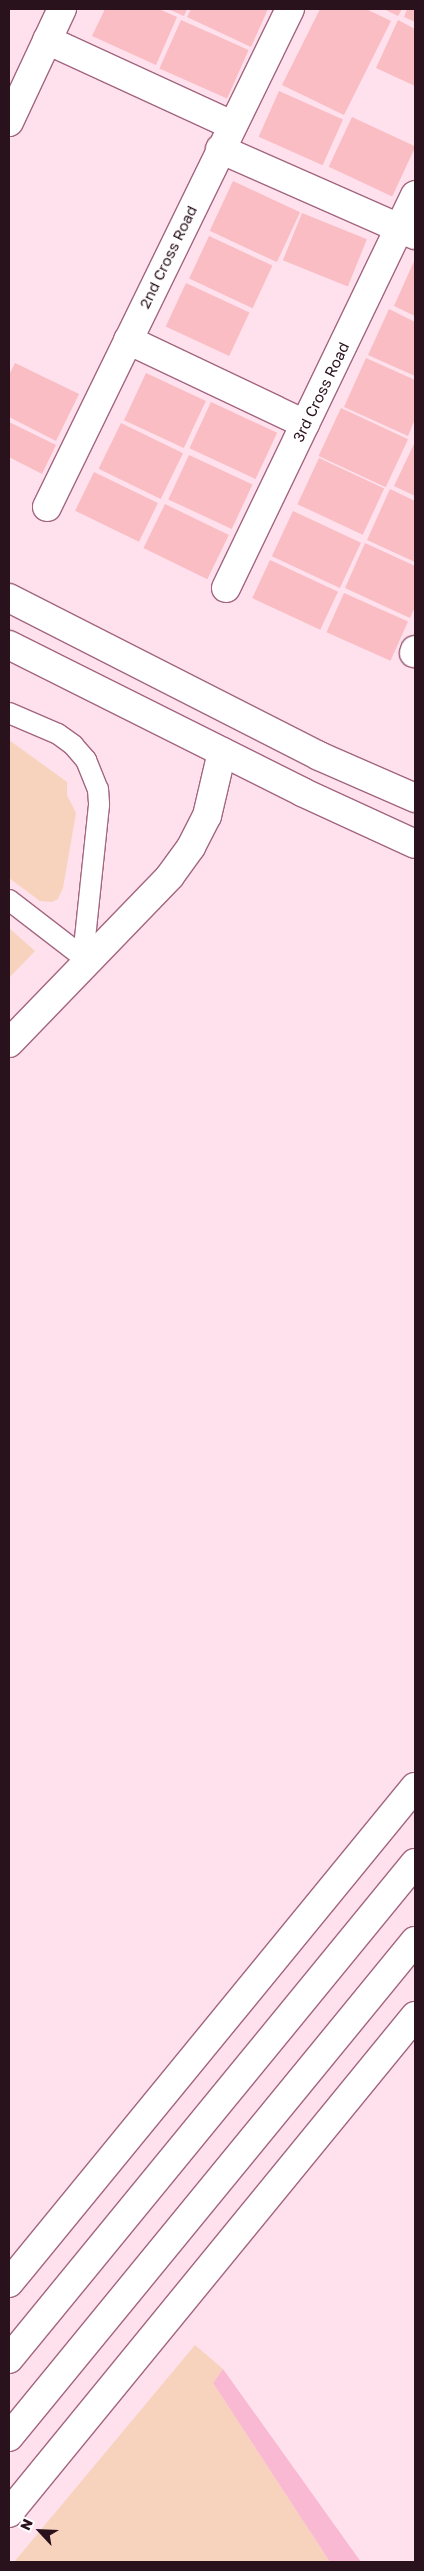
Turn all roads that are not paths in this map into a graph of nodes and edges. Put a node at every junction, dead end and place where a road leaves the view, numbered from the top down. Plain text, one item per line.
1 (62, 9) edge
2 (290, 9) edge
3 (47, 40) junction
4 (9, 122) edge
5 (232, 125) junction
6 (220, 149) junction
7 (415, 195) edge
8 (407, 232) edge
9 (128, 340) junction
10 (305, 424) junction
11 (47, 507) dead end
12 (226, 588) dead end
13 (9, 598) edge
14 (9, 645) edge
15 (9, 713) edge
16 (222, 752) junction
17 (415, 798) edge
18 (415, 844) edge
19 (9, 900) edge
20 (83, 962) junction
21 (9, 1043) edge
22 (415, 1787) edge
23 (415, 1863) edge
24 (415, 1941) edge
25 (415, 2016) edge
26 (9, 2283) edge
27 (9, 2359) edge
28 (9, 2437) edge
29 (9, 2513) edge

1 - 3 street
2 - 5 street, 2nd Cross Road
3 - 4 street
3 - 5 street
5 - 6 street, 2nd Cross Road
6 - 8 street
6 - 9 street, 2nd Cross Road
7 - 8 street, 3rd Cross Road
8 - 10 street, 3rd Cross Road
9 - 10 street
9 - 11 street, 2nd Cross Road
10 - 12 street, 3rd Cross Road
13 - 17 street
14 - 16 street
15 - 20 lane
16 - 18 street
16 - 20 street
19 - 20 lane
20 - 21 street
22 - 26 street
23 - 27 street
24 - 28 street
25 - 29 street

